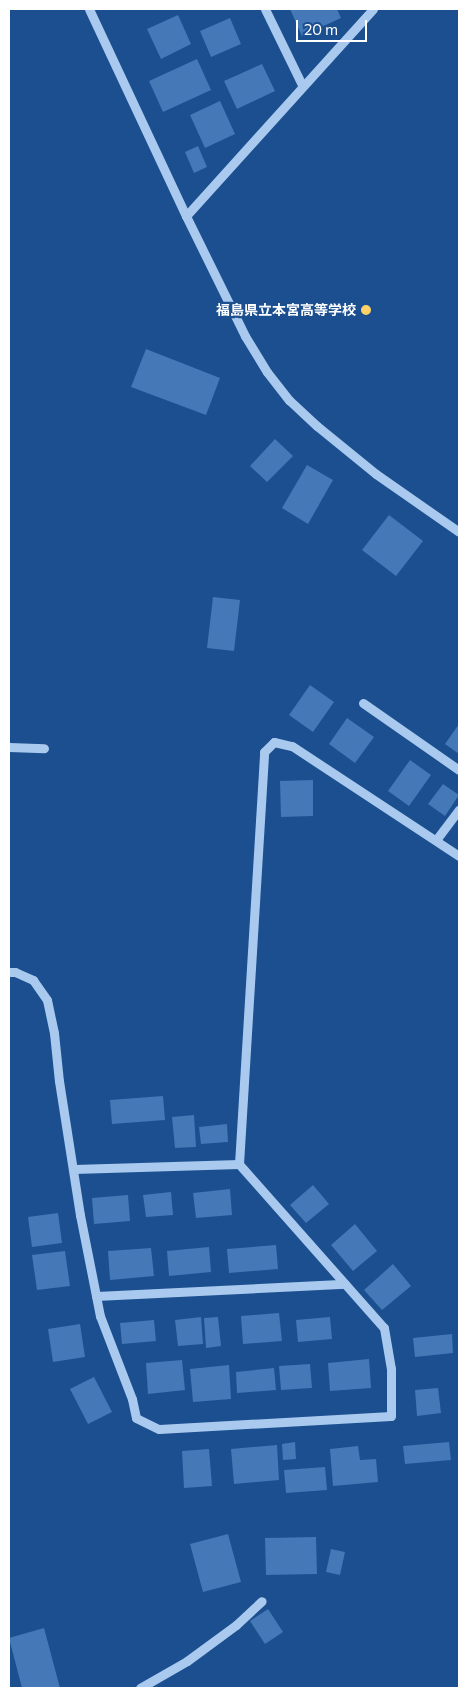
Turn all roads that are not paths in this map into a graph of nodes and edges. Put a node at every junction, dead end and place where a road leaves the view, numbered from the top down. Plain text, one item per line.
1 (89, 9) edge
2 (265, 9) edge
3 (373, 9) edge
4 (302, 85) junction
5 (186, 216) junction
6 (459, 532) edge
7 (363, 703) dead end
8 (9, 747) edge
9 (44, 748) dead end
10 (459, 770) edge
11 (459, 810) edge
12 (436, 840) junction
13 (459, 856) edge
14 (9, 972) edge
15 (239, 1164) junction
16 (74, 1168) junction
17 (345, 1284) junction
18 (96, 1296) junction
19 (262, 1601) dead end
20 (140, 1688) edge

1 - 5 street
2 - 4 street
3 - 4 street
4 - 5 street
5 - 6 street
7 - 10 street
8 - 9 street
11 - 12 street
12 - 13 street
12 - 15 street
14 - 16 street
15 - 16 street
15 - 17 street
16 - 18 street
17 - 18 street
17 - 18 street
19 - 20 street

